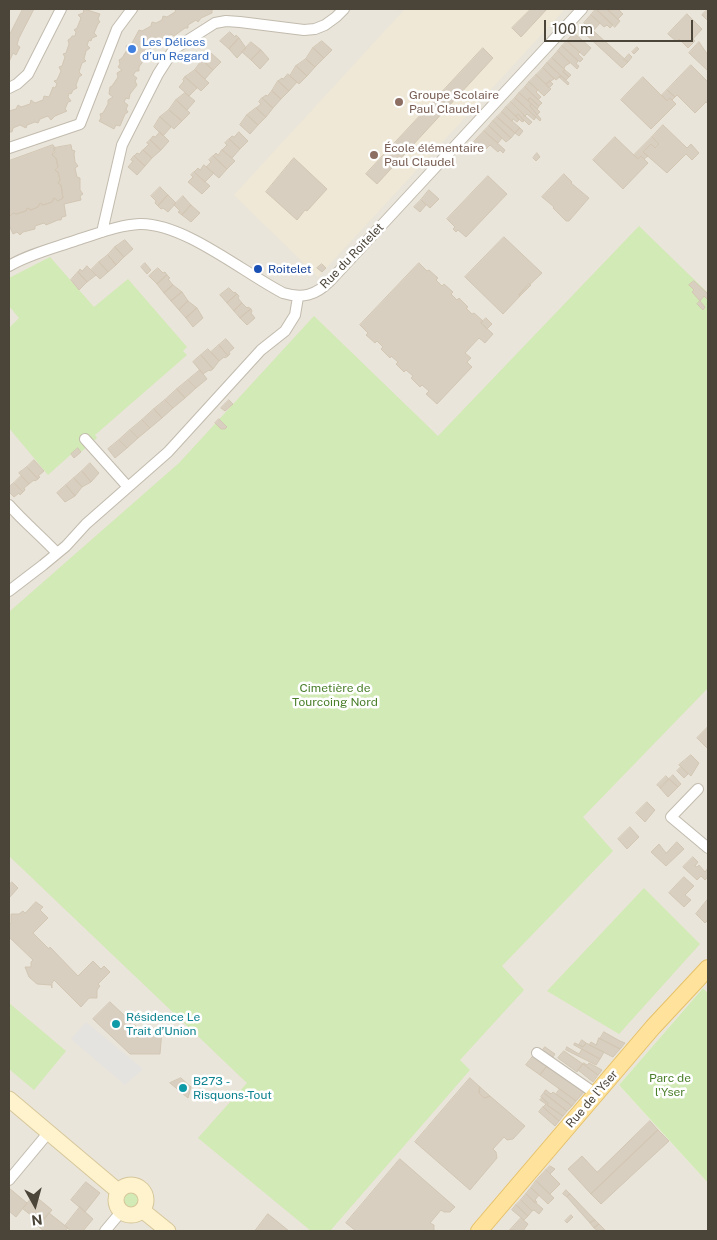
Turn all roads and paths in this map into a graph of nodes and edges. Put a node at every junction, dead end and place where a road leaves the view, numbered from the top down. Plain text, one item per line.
1 (61, 9) edge
2 (132, 9) edge
3 (582, 9) edge
4 (339, 10) edge
5 (9, 88) edge
6 (9, 148) edge
7 (102, 232) junction
8 (9, 266) edge
9 (298, 297) junction
10 (85, 439) dead end
11 (128, 487) junction
12 (9, 505) edge
13 (56, 553) junction
14 (9, 591) edge
15 (698, 789) dead end
16 (708, 848) edge
17 (706, 975) edge
18 (537, 1053) dead end
19 (596, 1094) junction
20 (9, 1099) edge
21 (49, 1132) junction
22 (9, 1180) edge
23 (118, 1191) junction
24 (142, 1210) junction
25 (121, 1212) junction
26 (104, 1231) edge
27 (168, 1231) edge
28 (479, 1231) edge

1 - 5 street
2 - 6 street
3 - 9 street, Rue du Roitelet
4 - 7 street
7 - 8 street
7 - 9 street
9 - 11 street
10 - 11 street
11 - 13 street
12 - 13 street
13 - 14 street
15 - 16 street
17 - 19 main road, Rue de l'Yser
18 - 19 street
19 - 28 main road, Rue de l'Yser
20 - 21 street
21 - 22 street
21 - 23 street
23 - 24 street
23 - 25 street
24 - 25 street
24 - 27 street
25 - 26 street

